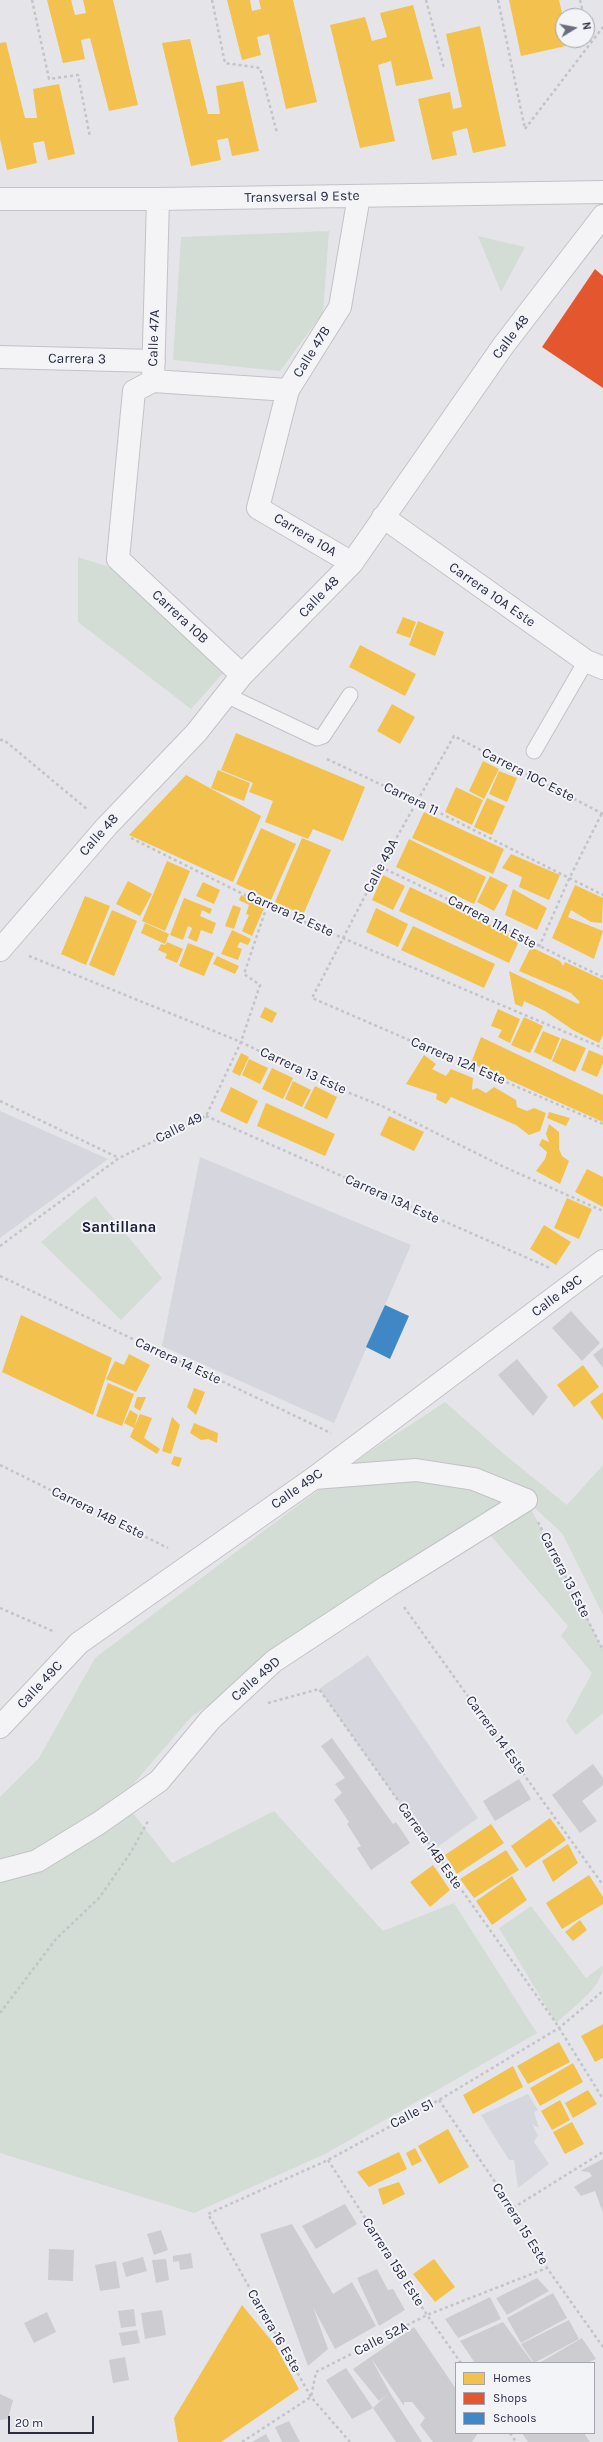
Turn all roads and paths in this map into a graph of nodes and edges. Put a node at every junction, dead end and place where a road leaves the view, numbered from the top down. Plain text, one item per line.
1 (32, 0) edge
2 (212, 0) edge
3 (426, 0) edge
4 (498, 0) edge
5 (603, 26) edge
6 (595, 37) edge
7 (587, 48) edge
8 (444, 68) dead end
9 (276, 133) dead end
10 (90, 137) dead end
11 (603, 192) edge
12 (359, 196) junction
13 (0, 199) edge
14 (158, 199) junction
15 (603, 216) edge
16 (595, 243) edge
17 (0, 357) edge
18 (154, 371) junction
19 (288, 390) junction
20 (258, 508) joint
21 (383, 517) junction
22 (118, 559) joint
23 (352, 563) junction
24 (594, 665) edge
25 (242, 675) junction
26 (226, 695) junction
27 (350, 695) dead end
28 (454, 736) joint
29 (0, 740) edge
30 (534, 751) dead end
31 (323, 758) dead end
32 (416, 801) junction
33 (603, 813) edge
34 (107, 826) junction
35 (380, 867) junction
36 (569, 879) junction
37 (603, 895) edge
38 (267, 906) junction
39 (344, 938) junction
40 (1, 946) edge
41 (539, 947) junction
42 (603, 977) edge
43 (312, 998) joint
44 (241, 1042) junction
45 (603, 1048) edge
46 (0, 1101) edge
47 (206, 1116) junction
48 (603, 1124) edge
49 (119, 1158) junction
50 (603, 1211) edge
51 (0, 1246) edge
52 (603, 1261) edge
53 (0, 1276) edge
54 (578, 1281) junction
55 (357, 1446) junction
56 (0, 1466) edge
57 (314, 1478) junction
58 (526, 1500) junction
59 (195, 1561) junction
60 (388, 1586) junction
61 (0, 1608) edge
62 (79, 1643) junction
63 (603, 1650) edge
64 (261, 1705) dead end
65 (0, 1727) edge
66 (149, 1820) dead end
67 (0, 1871) edge
68 (603, 1885) edge
69 (603, 1991) edge
70 (0, 2013) edge
71 (559, 2028) junction
72 (603, 2099) edge
73 (439, 2100) junction
74 (603, 2152) edge
75 (328, 2160) junction
76 (513, 2208) junction
77 (208, 2214) joint
78 (547, 2268) junction
79 (427, 2315) junction
80 (603, 2347) edge
81 (459, 2362) edge
82 (311, 2397) junction
83 (242, 2442) edge
84 (350, 2442) edge

1 - 10 path
2 - 9 path
3 - 8 path
4 - 7 path
5 - 6 path
11 - 12 street, Transversal 9 Este
12 - 14 street, Transversal 9 Este
12 - 19 street, Calle 47B
13 - 14 street, Transversal 9 Este
14 - 18 street, Calle 47A
15 - 16 street, Calle 48
16 - 21 street, Calle 48
17 - 18 street, Carrera 3
18 - 19 street, Carrera 3
18 - 22 street, Calle 47A
19 - 20 street, Calle 47B
20 - 23 street, Carrera 10A
21 - 23 street, Calle 48
21 - 24 street, Carrera 10A Este
22 - 25 street, Carrera 10B
23 - 25 street, Calle 48
24 - 30 lane
25 - 26 street, Calle 48
26 - 27 lane
26 - 34 street, Calle 48
28 - 32 path, Calle 49A
28 - 33 path, Carrera 10C Este
29 - 34 path, Carrera 12 Este
31 - 32 path, Carrera 11
32 - 35 path, Calle 49A
32 - 36 path, Carrera 11
33 - 36 path
34 - 38 path, Carrera 12 Este
34 - 40 street, Calle 48
35 - 39 path, Calle 49A
35 - 41 path, Carrera 11A Este
36 - 37 path, Carrera 11
36 - 41 path
38 - 39 path, Carrera 12 Este
38 - 44 path, Calle 49
39 - 43 path, Calle 49A
39 - 45 path, Carrera 12 Este
40 - 44 path, Carrera 13 Este
41 - 42 path, Carrera 11A Este
43 - 48 path, Carrera 12A Este
44 - 47 path, Calle 49
44 - 50 path, Carrera 13 Este
46 - 49 path
47 - 49 path, Calle 49
47 - 54 path, Carrera 13A Este
49 - 51 path, Calle 49
52 - 54 street, Calle 49C
53 - 55 path, Carrera 14 Este
54 - 55 street, Calle 49C
55 - 57 street, Calle 49C
56 - 59 path, Carrera 14B Este
57 - 58 street
57 - 59 street, Calle 49C
58 - 60 street, Calle 49D
58 - 63 path, Carrera 13 Este
59 - 62 street, Calle 49C
60 - 67 street, Calle 49D
60 - 68 path, Carrera 14 Este
61 - 62 path
62 - 65 street, Calle 49C
64 - 71 path, Carrera 14B Este
66 - 70 path
69 - 71 path, Calle 51
71 - 72 path, Carrera 14B Este
71 - 73 path, Calle 51
73 - 75 path, Calle 51
73 - 76 path, Carrera 15 Este
74 - 76 path
75 - 77 path, Calle 51
75 - 79 path, Carrera 15B Este
76 - 78 path, Carrera 15 Este
77 - 82 path, Carrera 16 Este
78 - 79 path, Calle 52A
78 - 80 path, Carrera 15 Este
79 - 81 path, Carrera 15B Este
79 - 82 path, Calle 52A
82 - 83 path
82 - 84 path, Carrera 16 Este

